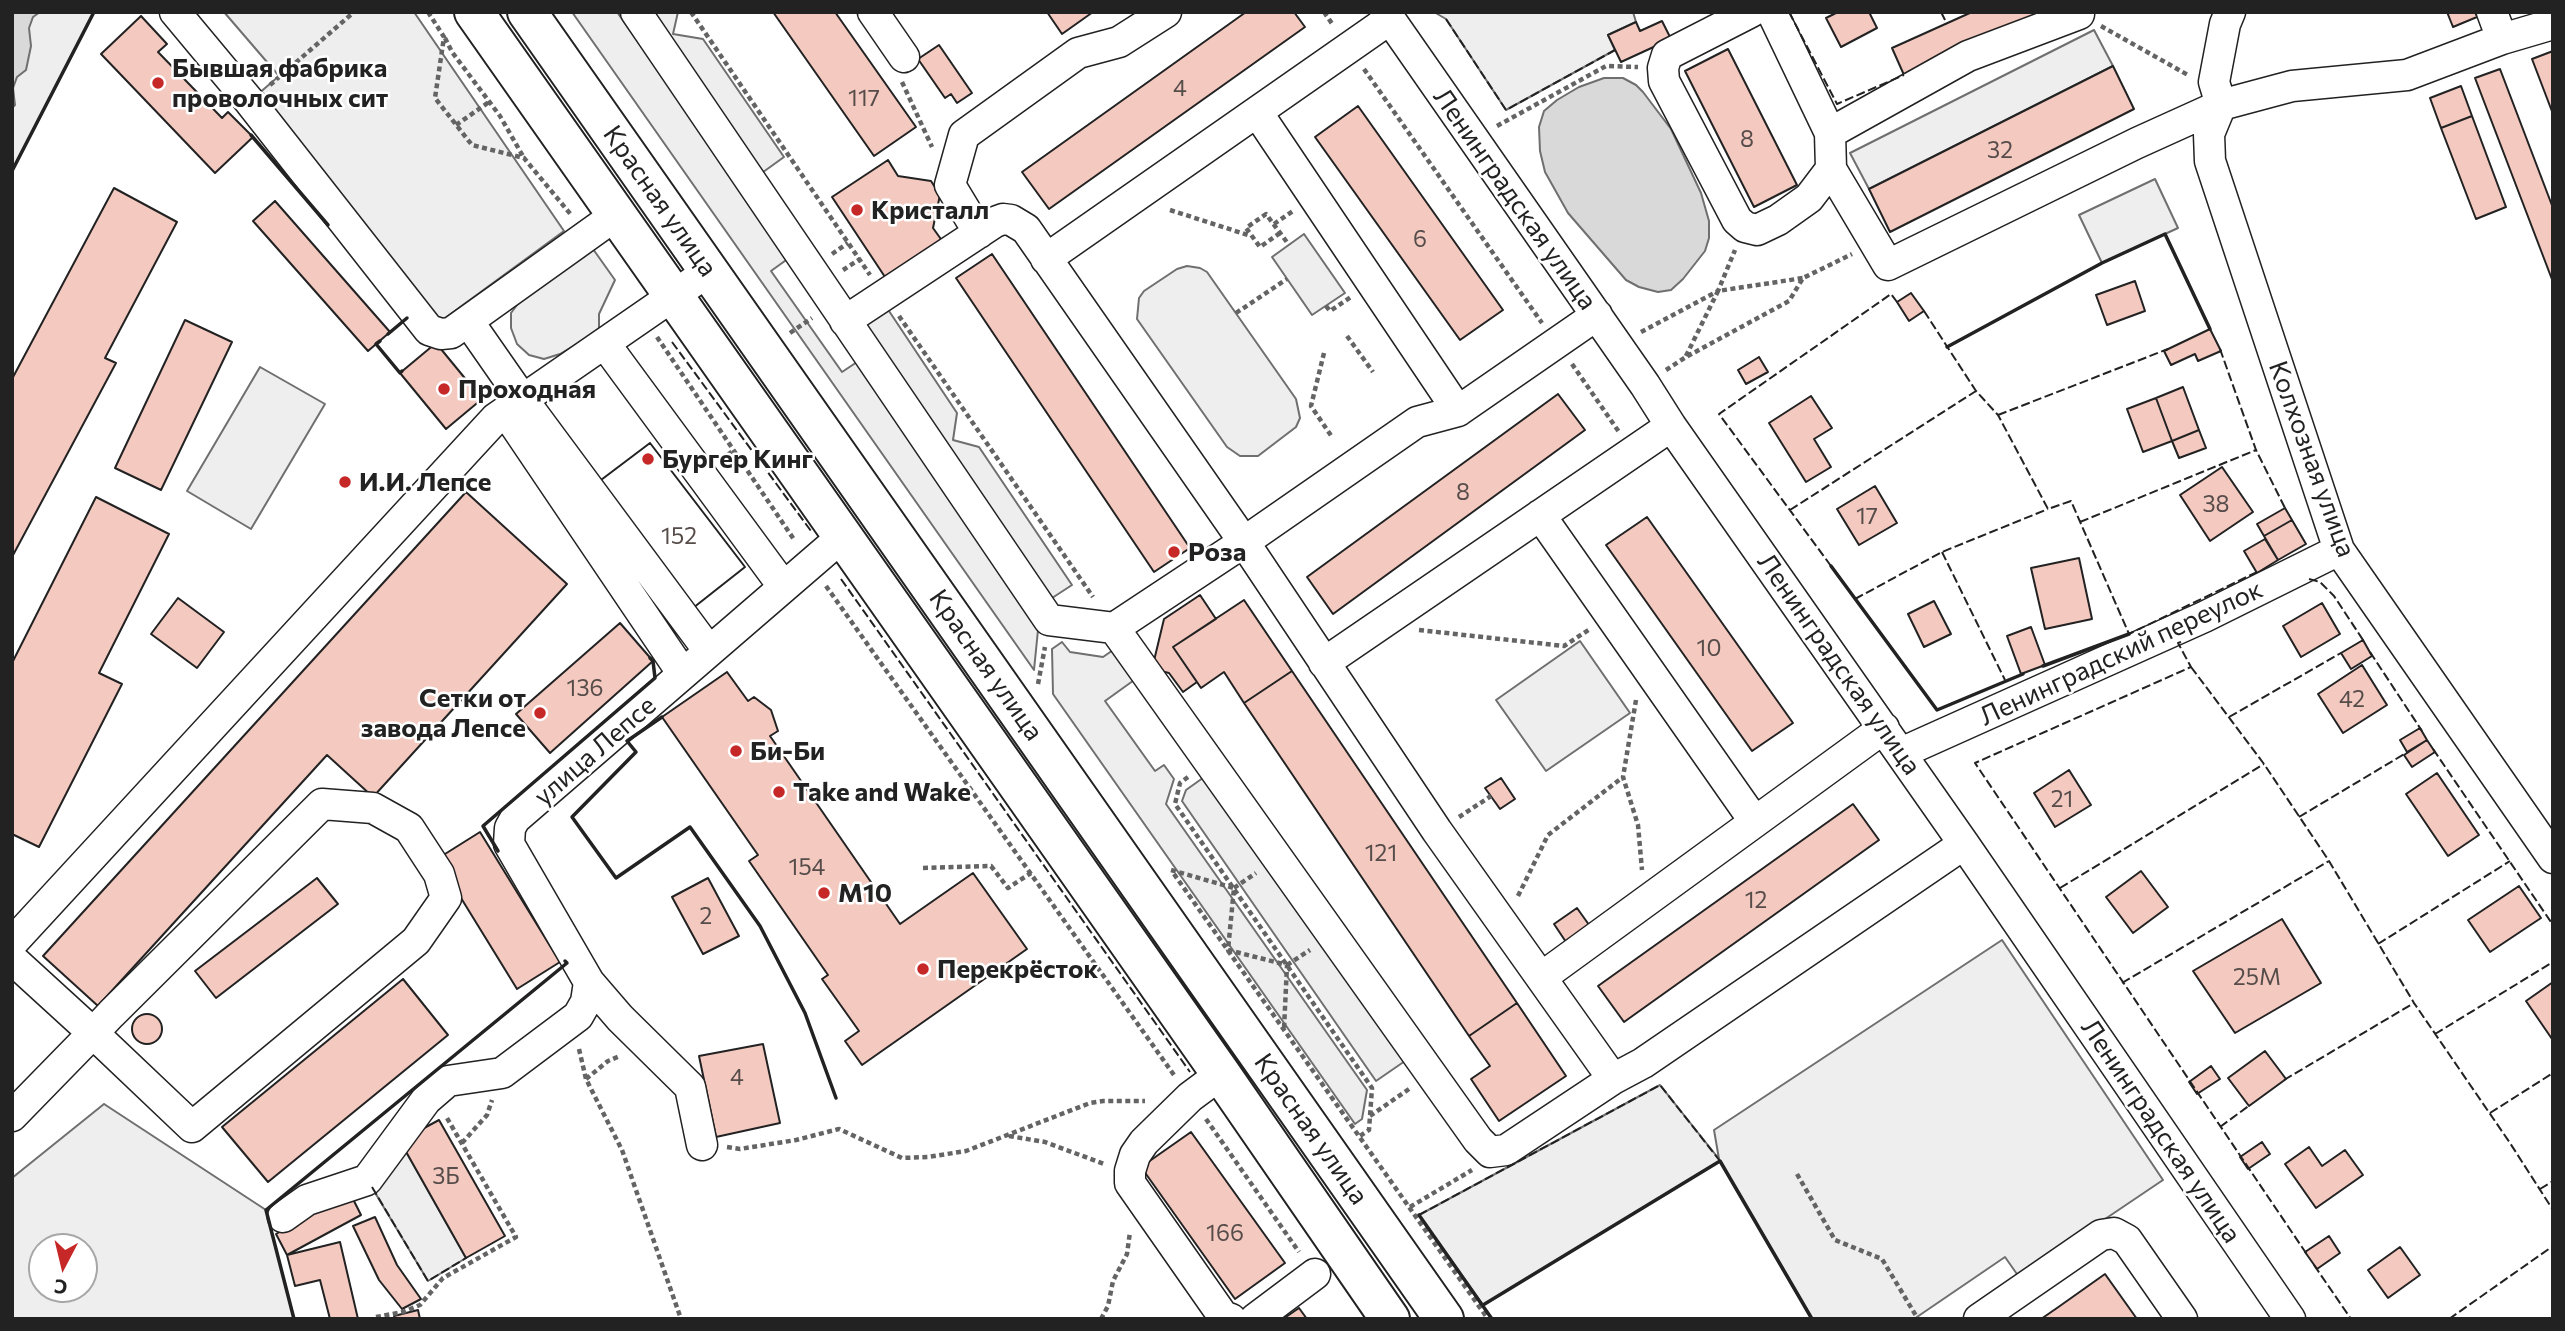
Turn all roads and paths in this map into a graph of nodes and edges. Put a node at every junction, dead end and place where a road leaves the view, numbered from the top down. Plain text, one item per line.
1 (175, 12) edge
2 (354, 12) edge
3 (428, 12) edge
4 (474, 12) edge
5 (527, 12) edge
6 (636, 12) edge
7 (691, 12) edge
8 (873, 12) edge
9 (1166, 12) edge
10 (1324, 12) edge
11 (1751, 12) edge
12 (1772, 12) edge
13 (2230, 12) edge
14 (2079, 14) edge
15 (1387, 16) edge
16 (2553, 24) edge
17 (2497, 26) edge
18 (444, 37) junction
19 (1349, 48) junction
20 (904, 57) joint
21 (1663, 68) junction
22 (250, 102) junction
23 (489, 102) junction
24 (2221, 105) junction
25 (1257, 112) junction
26 (456, 125) junction
27 (1830, 133) junction
28 (1473, 139) junction
29 (524, 158) junction
30 (1831, 169) junction
31 (950, 185) junction
32 (1170, 210) dead end
33 (602, 224) junction
34 (1745, 227) junction
35 (979, 233) junction
36 (1280, 233) junction
37 (1252, 236) junction
38 (1875, 243) junction
39 (1289, 245) dead end
40 (1045, 259) junction
41 (709, 271) junction
42 (1803, 278) junction
43 (1287, 279) dead end
44 (1718, 291) junction
45 (884, 295) junction
46 (659, 307) junction
47 (1236, 313) dead end
48 (1597, 315) junction
49 (468, 321) junction
50 (845, 321) junction
51 (1347, 336) dead end
52 (605, 344) junction
53 (1557, 344) junction
54 (1617, 344) junction
55 (1324, 353) dead end
56 (1686, 357) junction
57 (1373, 372) dead end
58 (1646, 385) junction
59 (514, 406) junction
60 (1458, 411) junction
61 (1671, 426) junction
62 (1332, 438) dead end
63 (1633, 453) junction
64 (1539, 515) junction
65 (843, 537) junction
66 (1244, 542) junction
67 (2339, 550) junction
68 (810, 563) junction
69 (783, 586) junction
70 (1610, 615) junction
71 (1049, 620) junction
72 (1380, 626) junction
73 (1114, 628) junction
74 (709, 651) junction
75 (1642, 661) junction
76 (1324, 663) junction
77 (683, 674) junction
78 (1038, 684) dead end
79 (1884, 728) junction
80 (1901, 753) junction
81 (1623, 777) junction
82 (1180, 783) dead end
83 (1491, 796) dead end
84 (1755, 822) junction
85 (1437, 831) junction
86 (1964, 844) junction
87 (2553, 858) edge
88 (923, 868) dead end
89 (1171, 870) dead end
90 (1031, 873) junction
91 (1234, 888) junction
92 (1645, 901) junction
93 (12, 943) edge
94 (1515, 943) junction
95 (12, 959) edge
96 (1287, 965) junction
97 (1542, 976) junction
98 (589, 982) junction
99 (578, 1016) junction
100 (1284, 1030) dead end
101 (93, 1034) junction
102 (645, 1043) junction
103 (502, 1073) junction
104 (1221, 1074) junction
105 (586, 1079) junction
106 (1613, 1079) junction
107 (1407, 1090) dead end
108 (1191, 1097) junction
109 (426, 1100) junction
110 (12, 1116) edge
111 (1370, 1116) junction
112 (1008, 1136) junction
113 (1360, 1136) dead end
114 (462, 1143) junction
115 (702, 1145) joint
116 (1506, 1150) junction
117 (1797, 1174) dead end
118 (1130, 1183) junction
119 (1410, 1207) dead end
120 (283, 1217) dead end
121 (1315, 1274) joint
122 (2278, 1315) edge
123 (376, 1317) edge
124 (681, 1319) edge
125 (1101, 1319) edge
126 (1231, 1319) edge
127 (1255, 1319) edge
128 (1390, 1319) edge
129 (1444, 1319) edge
130 (1918, 1319) edge
131 (1979, 1319) edge
132 (2182, 1319) edge

1 - 22 street
2 - 22 path
3 - 18 path
4 - 33 highway, Красная улица
5 - 41 highway, Красная улица
6 - 50 street
7 - 45 path
8 - 20 street
9 - 31 street
10 - 19 path
11 - 21 street
12 - 27 street
13 - 24 street, Колхозная улица
14 - 24 path
14 - 27 street
15 - 19 street
15 - 28 street, Ленинградская улица
16 - 17 street
17 - 24 street
18 - 23 path
18 - 26 path
19 - 25 street
19 - 53 path
20 - 31 path
21 - 28 path
21 - 34 street
22 - 49 street
23 - 26 path
23 - 29 path
24 - 38 street
24 - 67 street, Колхозная улица
25 - 40 street
25 - 60 street
26 - 29 path
27 - 30 street
28 - 48 street, Ленинградская улица
29 - 33 path
30 - 34 street
30 - 38 street
31 - 35 street
32 - 37 path
33 - 46 highway, Красная улица
33 - 49 street
34 - 44 path
35 - 40 street
35 - 45 street
36 - 37 path
36 - 37 path
36 - 39 path
38 - 42 path
40 - 66 street
41 - 46 street
41 - 129 highway, Красная улица
42 - 44 path
42 - 56 path
43 - 47 path
44 - 54 path
44 - 56 path
45 - 50 street
45 - 73 path
46 - 52 street
46 - 65 highway, Красная улица
46 - 68 path
48 - 53 street
48 - 54 street, Ленинградская улица
49 - 59 street
50 - 71 street
51 - 57 path
52 - 59 street
52 - 69 street
53 - 60 street
53 - 63 path
54 - 58 street, Ленинградская улица
55 - 62 path
56 - 58 path
58 - 61 street, Ленинградская улица
59 - 74 street
59 - 77 street
59 - 93 street
60 - 66 street
61 - 63 street
61 - 79 street, Ленинградская улица
63 - 64 street
64 - 70 street
64 - 72 street
65 - 68 street, улица Лепсе
65 - 104 highway, Красная улица
66 - 73 street
66 - 76 street
67 - 80 street, Ленинградский переулок
67 - 87 street, Колхозная улица
68 - 69 street, улица Лепсе
68 - 90 path
69 - 74 street, улица Лепсе
70 - 72 path
70 - 75 street
71 - 73 street
71 - 78 path
72 - 76 street
73 - 116 street
74 - 77 street, улица Лепсе
75 - 81 path
75 - 84 street
76 - 85 street
77 - 98 street, улица Лепсе
79 - 80 street, Ленинградская улица
79 - 84 street
80 - 86 street, Ленинградская улица
81 - 92 path
81 - 94 path
82 - 91 path
83 - 85 path
84 - 92 street
85 - 94 street
86 - 106 street
86 - 122 street, Ленинградская улица
88 - 90 path
89 - 91 path
90 - 108 path
91 - 96 path
91 - 96 path
92 - 97 street
94 - 97 street
95 - 101 street
96 - 100 path
96 - 111 path
97 - 106 street
98 - 99 street
98 - 102 street, улица Лепсе
99 - 103 street
99 - 105 path
101 - 101 street
101 - 110 street
102 - 105 path
102 - 115 street, улица Лепсе
103 - 109 street
103 - 114 path
104 - 108 street
104 - 128 highway, Красная улица
105 - 124 path
106 - 116 street
107 - 111 path
108 - 112 path
108 - 118 street
108 - 121 path
109 - 114 path
109 - 120 street
111 - 113 path
112 - 115 path
112 - 118 path
114 - 123 path
116 - 119 path
117 - 130 path
118 - 125 path
118 - 126 street
121 - 127 street
131 - 132 street

